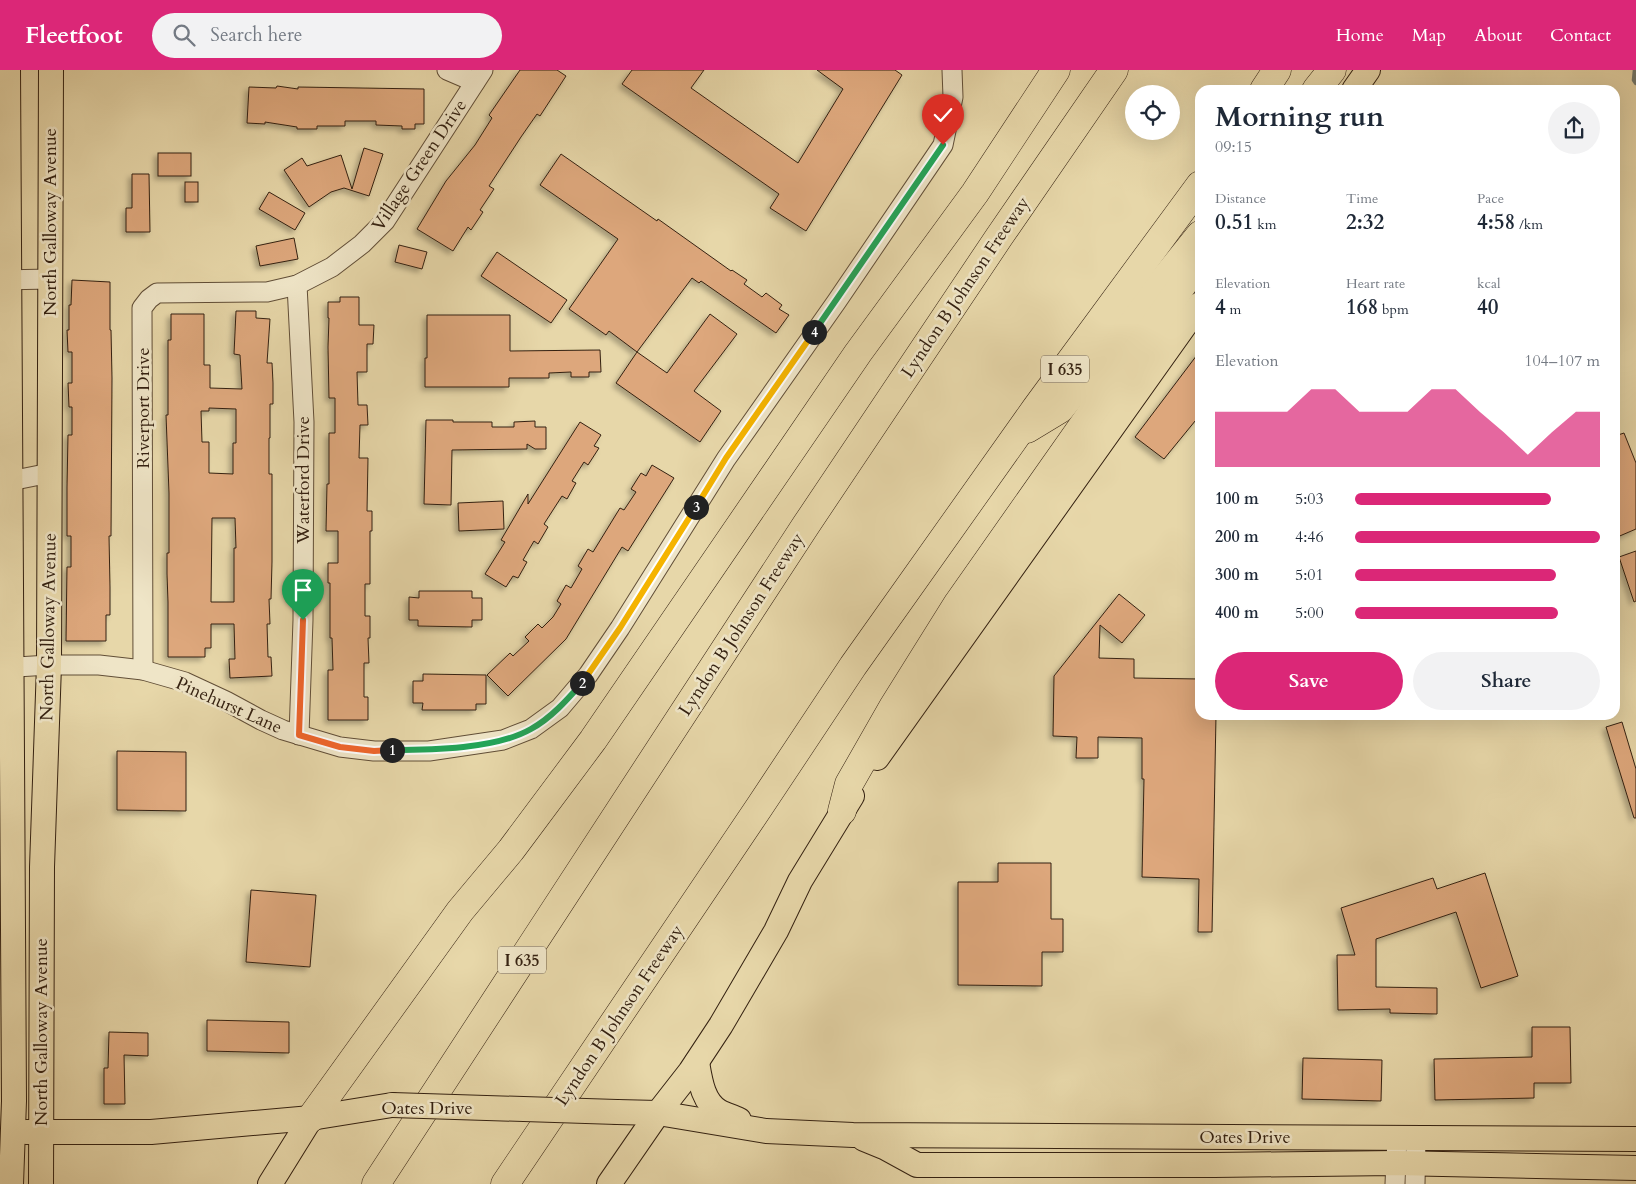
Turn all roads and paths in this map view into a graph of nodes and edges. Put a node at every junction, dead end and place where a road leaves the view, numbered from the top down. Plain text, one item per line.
1 (51, 70) edge
2 (447, 70) edge
3 (952, 70) edge
4 (1056, 70) edge
5 (1114, 70) edge
6 (1277, 70) edge
7 (1319, 70) edge
8 (1332, 70) edge
9 (1368, 70) edge
10 (479, 76) edge
11 (5, 81) edge
12 (1267, 85) edge
13 (1309, 85) edge
14 (1320, 85) edge
15 (1358, 85) edge
16 (1195, 192) edge
17 (1195, 241) edge
18 (1195, 266) edge
19 (50, 279) junction
20 (4, 280) edge
21 (297, 285) junction
22 (1195, 311) edge
23 (1018, 434) junction
24 (50, 473) junction
25 (5, 481) edge
26 (49, 665) junction
27 (6, 668) edge
28 (143, 670) junction
29 (299, 735) junction
30 (842, 811) junction
31 (12, 864) junction
32 (42, 867) junction
33 (697, 1062) junction
34 (658, 1113) junction
35 (312, 1118) junction
36 (766, 1131) junction
37 (7, 1132) edge
38 (40, 1132) junction
39 (853, 1135) junction
40 (1135, 1136) junction
41 (1406, 1138) junction
42 (1636, 1139) edge
43 (42, 1160) junction
44 (1134, 1165) junction
45 (1636, 1168) edge
46 (7, 1169) edge
47 (1405, 1174) edge
48 (41, 1184) edge
49 (270, 1184) edge
50 (376, 1184) edge
51 (505, 1184) edge
52 (610, 1184) edge

1 - 19 main road, North Galloway Avenue
2 - 10 street
3 - 29 street, Pinehurst Lane
4 - 35 highway
5 - 50 highway, Lyndon B Johnson Freeway / I 635
6 - 12 highway
7 - 13 highway
8 - 14 highway
9 - 15 main road
10 - 21 street, Village Green Drive
11 - 20 main road, North Galloway Avenue
16 - 23 highway, Lyndon B Johnson Freeway / I 635
17 - 23 highway
18 - 30 highway
19 - 20 street
19 - 24 main road, North Galloway Avenue
20 - 25 main road, North Galloway Avenue
21 - 28 street, Riverport Drive
21 - 29 street, Waterford Drive
22 - 30 main road
23 - 51 highway, Lyndon B Johnson Freeway / I 635
24 - 25 street
24 - 26 main road, North Galloway Avenue
25 - 27 main road, North Galloway Avenue
26 - 27 street, Pinehurst Lane
26 - 28 street, Pinehurst Lane
26 - 32 main road, North Galloway Avenue
27 - 31 main road, North Galloway Avenue
28 - 29 street, Pinehurst Lane
30 - 33 main road
31 - 32 main road
31 - 37 main road, North Galloway Avenue
32 - 38 main road, North Galloway Avenue
33 - 34 main road
33 - 36 main road
34 - 35 main road, Oates Drive, bridge
34 - 36 main road, Oates Drive
34 - 52 main road
35 - 38 main road, Oates Drive
35 - 49 main road
36 - 39 main road, Oates Drive
37 - 38 main road, Oates Drive
37 - 46 main road, North Galloway Avenue
38 - 43 main road, North Galloway Avenue
39 - 40 main road, Oates Drive
39 - 44 main road, Oates Drive
40 - 41 main road, Oates Drive
40 - 44 main road
41 - 42 main road, Oates Drive
41 - 47 street
43 - 46 main road
43 - 48 main road, North Galloway Avenue
44 - 47 main road, Oates Drive
45 - 47 main road, Oates Drive

